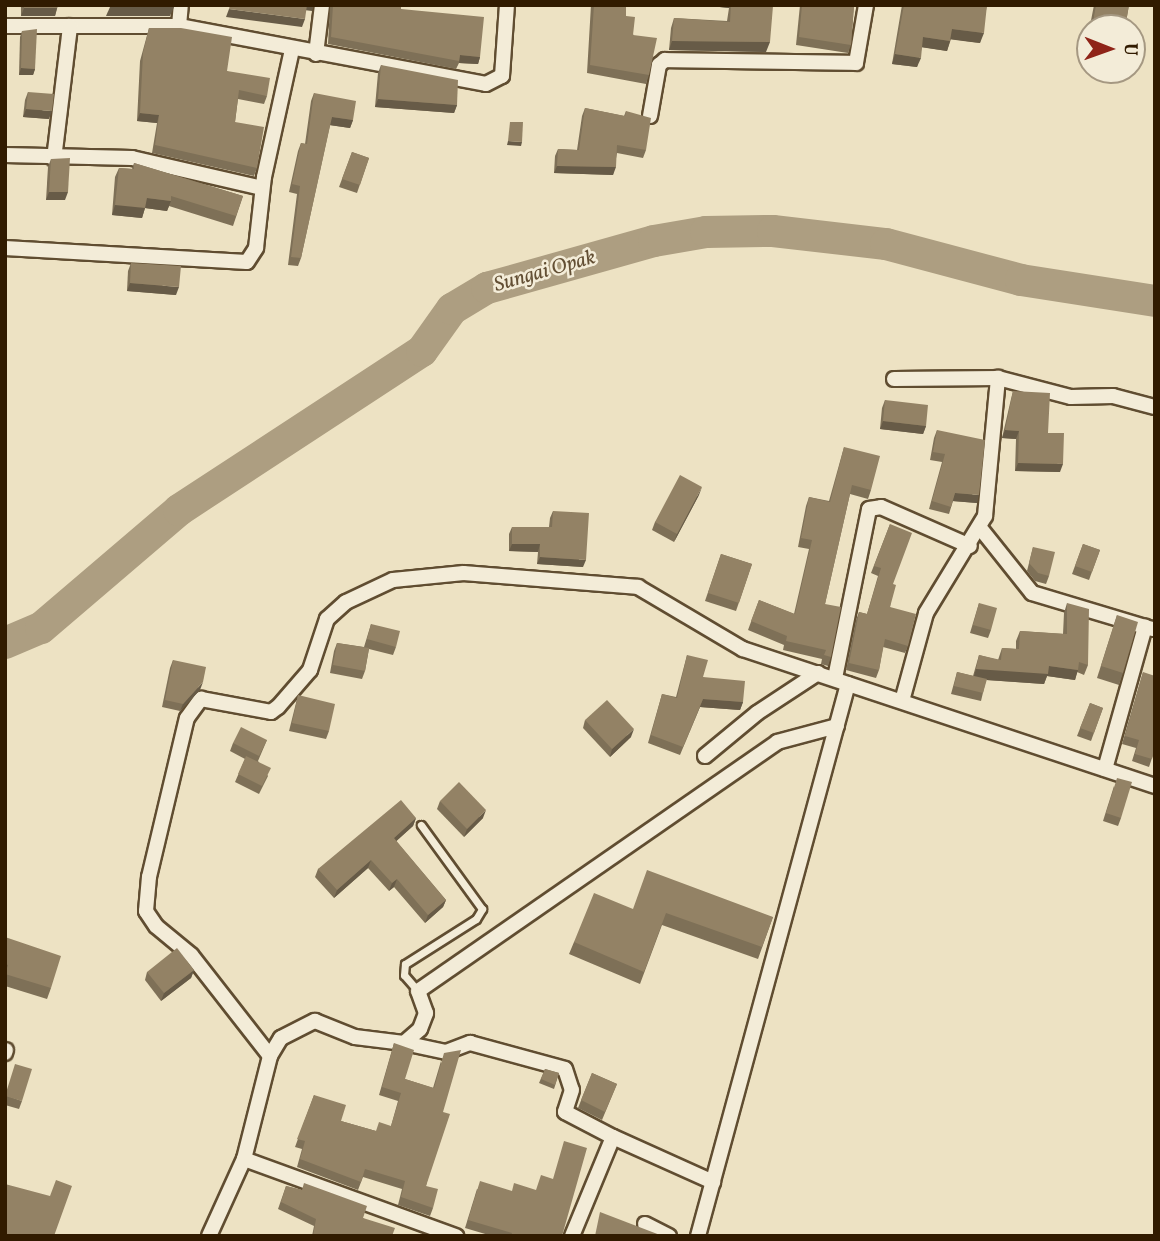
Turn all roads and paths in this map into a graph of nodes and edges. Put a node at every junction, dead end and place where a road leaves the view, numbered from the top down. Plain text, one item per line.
1 (181, 5) edge
2 (322, 5) edge
3 (507, 5) edge
4 (866, 5) edge
5 (5, 26) edge
6 (70, 26) junction
7 (179, 26) junction
8 (292, 50) junction
9 (316, 54) junction
10 (650, 116) edge
11 (5, 155) edge
12 (54, 159) junction
13 (262, 188) junction
14 (5, 248) edge
15 (894, 379) dead end
16 (997, 384) junction
17 (1155, 407) edge
18 (981, 529) junction
19 (970, 546) junction
20 (1150, 628) edge
21 (818, 673) junction
22 (842, 681) junction
23 (902, 701) junction
24 (837, 726) junction
25 (705, 756) dead end
26 (1105, 769) junction
27 (1155, 786) edge
28 (421, 825) dead end
29 (418, 991) junction
30 (404, 1043) junction
31 (270, 1056) junction
32 (613, 1137) junction
33 (244, 1159) junction
34 (713, 1182) junction
35 (645, 1224) dead end
36 (209, 1236) edge
37 (456, 1236) edge
38 (572, 1236) edge
39 (669, 1236) edge
40 (698, 1236) edge

1 - 7 street
2 - 9 street
3 - 9 street
4 - 10 street
5 - 6 street
6 - 7 street
6 - 12 street
7 - 8 street
8 - 9 street
8 - 13 street
11 - 12 street
12 - 13 street
13 - 14 street
15 - 16 street
16 - 17 street
16 - 18 street
18 - 19 street
18 - 20 street
19 - 22 street
19 - 23 street
20 - 26 street
21 - 22 street
21 - 25 street
21 - 31 street
22 - 23 street
22 - 24 street
23 - 26 street
24 - 29 street
24 - 34 street
26 - 27 street
28 - 29 lane
29 - 30 street
30 - 31 street
30 - 32 street
31 - 33 street
32 - 34 street
32 - 38 street
33 - 36 street
33 - 37 street
34 - 40 street
35 - 39 street

